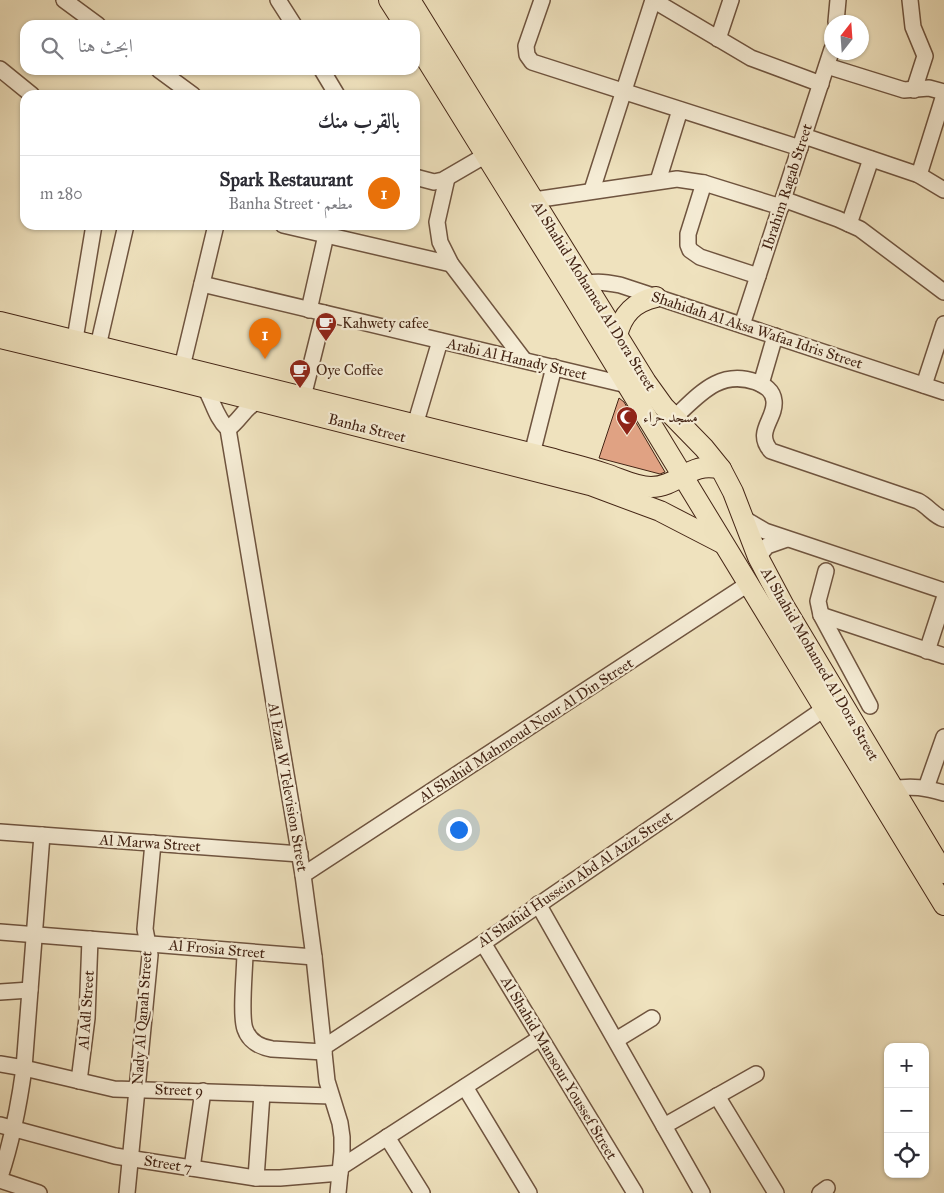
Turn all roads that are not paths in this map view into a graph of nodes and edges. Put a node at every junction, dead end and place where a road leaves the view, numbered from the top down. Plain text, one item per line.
1 (64, 0) edge
2 (278, 0) edge
3 (389, 0) edge
4 (410, 0) edge
5 (542, 0) edge
6 (653, 0) edge
7 (731, 0) edge
8 (838, 0) edge
9 (910, 0) edge
10 (837, 15) edge
11 (91, 20) edge
12 (291, 20) edge
13 (402, 20) edge
14 (718, 39) junction
15 (420, 49) edge
16 (829, 60) edge
17 (827, 66) junction
18 (0, 69) edge
19 (165, 75) edge
20 (325, 75) edge
21 (821, 84) junction
22 (26, 90) edge
23 (183, 90) edge
24 (334, 90) edge
25 (914, 90) junction
26 (624, 92) junction
27 (944, 93) edge
28 (680, 110) junction
29 (802, 142) junction
30 (486, 155) junction
31 (871, 159) junction
32 (919, 175) junction
33 (448, 178) junction
34 (420, 179) edge
35 (658, 181) junction
36 (704, 183) junction
37 (592, 190) junction
38 (944, 190) edge
39 (534, 200) junction
40 (782, 203) junction
41 (849, 224) junction
42 (93, 230) edge
43 (125, 230) edge
44 (215, 230) edge
45 (304, 230) edge
46 (326, 235) junction
47 (451, 264) junction
48 (758, 276) junction
49 (202, 284) junction
50 (577, 287) junction
51 (944, 292) edge
52 (656, 297) junction
53 (309, 310) junction
54 (324, 313) junction
55 (0, 322) edge
56 (944, 324) edge
57 (742, 325) junction
58 (617, 336) junction
59 (776, 336) junction
60 (0, 338) edge
61 (440, 341) junction
62 (73, 348) junction
63 (97, 354) junction
64 (524, 360) junction
65 (182, 367) junction
66 (554, 368) junction
67 (761, 384) junction
68 (627, 385) junction
69 (924, 385) junction
70 (205, 388) junction
71 (944, 392) edge
72 (303, 397) junction
73 (257, 401) junction
74 (674, 418) junction
75 (415, 425) junction
76 (228, 429) junction
77 (532, 454) junction
78 (721, 470) junction
79 (683, 476) junction
80 (742, 518) junction
81 (944, 519) edge
82 (787, 539) junction
83 (725, 545) junction
84 (758, 556) junction
85 (826, 571) dead end
86 (748, 584) junction
87 (944, 592) edge
88 (944, 600) edge
89 (776, 611) junction
90 (821, 615) junction
91 (927, 651) junction
92 (944, 656) edge
93 (870, 706) dead end
94 (824, 709) junction
95 (944, 737) edge
96 (926, 788) junction
97 (893, 789) junction
98 (944, 792) edge
99 (0, 832) edge
100 (42, 835) junction
101 (153, 843) junction
102 (300, 854) junction
103 (944, 873) edge
104 (304, 875) junction
105 (943, 901) edge
106 (538, 904) junction
107 (0, 932) edge
108 (34, 935) junction
109 (90, 939) junction
110 (483, 943) junction
111 (147, 944) junction
112 (245, 952) junction
113 (314, 958) junction
114 (30, 990) junction
115 (0, 992) edge
116 (652, 1018) dead end
117 (540, 1038) junction
118 (616, 1040) junction
119 (324, 1049) junction
120 (0, 1064) edge
121 (24, 1068) junction
122 (756, 1074) dead end
123 (79, 1081) junction
124 (464, 1087) junction
125 (138, 1090) junction
126 (203, 1091) junction
127 (262, 1094) junction
128 (331, 1096) junction
129 (717, 1096) junction
130 (664, 1126) junction
131 (7, 1127) edge
132 (388, 1137) junction
133 (131, 1158) junction
134 (192, 1168) junction
135 (340, 1170) junction
136 (256, 1178) junction
137 (0, 1179) edge
138 (280, 1186) edge
139 (39, 1193) edge
140 (127, 1193) edge
141 (338, 1193) edge
142 (422, 1193) edge
143 (530, 1193) edge
144 (635, 1193) edge
145 (702, 1193) edge
146 (776, 1193) edge

1 - 11 street
2 - 12 street
3 - 13 main road
4 - 39 main road, Al Shahid Mohamed Al Dora Street
5 - 26 street
6 - 14 street
6 - 26 street
7 - 14 street
8 - 10 street
9 - 25 street
14 - 21 street
15 - 30 main road, Al Shahid Mohamed Al Dora Street
16 - 17 street, Ibrahim Ragab Street
17 - 21 street, Ibrahim Ragab Street
17 - 25 street
18 - 22 street
19 - 23 street
20 - 24 street
21 - 29 street, Ibrahim Ragab Street
25 - 27 street
26 - 28 street
26 - 37 street
27 - 32 street
28 - 29 street
28 - 35 street
29 - 31 street
29 - 40 street, Ibrahim Ragab Street
30 - 33 street
30 - 50 main road, Al Shahid Mohamed Al Dora Street
31 - 32 street
31 - 41 street
32 - 38 street
33 - 34 street
33 - 47 street
35 - 36 street
35 - 37 street
36 - 40 street
36 - 48 street
37 - 39 street
39 - 50 main road, Al Shahid Mohamed Al Dora Street
40 - 41 street
40 - 48 street, Ibrahim Ragab Street
41 - 51 street
42 - 62 street
43 - 63 street
44 - 49 street
45 - 46 street
46 - 47 street
46 - 53 street
47 - 64 street
48 - 57 street, Ibrahim Ragab Street
49 - 53 street, Arabi Al Hanady Street
49 - 65 street
50 - 52 street, Shahidah Al Aksa Wafaa Idris Street
50 - 58 main road, Al Shahid Mohamed Al Dora Street
50 - 68 main road, Al Shahid Mohamed Al Dora Street
52 - 57 street, Shahidah Al Aksa Wafaa Idris Street
52 - 58 main road
53 - 54 street, Arabi Al Hanady Street
54 - 61 street, Arabi Al Hanady Street
54 - 72 street
55 - 62 main road, Banha Street
56 - 69 street
57 - 59 street, Shahidah Al Aksa Wafaa Idris Street
58 - 74 main road, Al Shahid Mohamed Al Dora Street
59 - 67 street
59 - 69 street, Shahidah Al Aksa Wafaa Idris Street
60 - 62 main road, Banha Street
61 - 64 street, Arabi Al Hanady Street
61 - 75 street
62 - 63 main road, Banha Street
63 - 65 main road, Banha Street
63 - 70 main road, Banha Street
64 - 66 street, Arabi Al Hanady Street
65 - 72 main road, Banha Street
66 - 68 street, Arabi Al Hanady Street
66 - 77 street
67 - 74 street
67 - 81 street
68 - 79 main road, Al Shahid Mohamed Al Dora Street
69 - 71 street, Shahidah Al Aksa Wafaa Idris Street
70 - 73 main road, Banha Street
70 - 76 street, Al Ezaa W Television Street
72 - 75 main road, Banha Street
73 - 76 street
73 - 83 main road, Banha Street
74 - 78 main road, Al Shahid Mohamed Al Dora Street
75 - 77 main road, Banha Street
76 - 102 street, Al Ezaa W Television Street
77 - 79 main road, Banha Street
78 - 79 main road, Banha Street
78 - 80 main road, Al Shahid Mohamed Al Dora Street
79 - 83 main road, Al Shahid Mohamed Al Dora Street
80 - 82 street
80 - 84 main road, Al Shahid Mohamed Al Dora Street
82 - 84 street
82 - 87 street
83 - 86 main road, Al Shahid Mohamed Al Dora Street
84 - 89 main road, Al Shahid Mohamed Al Dora Street
85 - 90 street
86 - 89 main road, Al Shahid Mohamed Al Dora Street
86 - 104 street, Al Shahid Mahmoud Nour Al Din Street
88 - 91 street
89 - 94 main road, Al Shahid Mohamed Al Dora Street
89 - 97 main road, Al Shahid Mohamed Al Dora Street
90 - 91 street
90 - 93 street
91 - 92 street
94 - 105 main road, Al Shahid Mohamed Al Dora Street
94 - 106 street, Al Shahid Hussein Abd Al Aziz Street
95 - 96 street
96 - 97 street
96 - 98 street
97 - 103 main road, Al Shahid Mohamed Al Dora Street
99 - 100 street, Al Marwa Street
100 - 101 street, Al Marwa Street
100 - 108 street
101 - 102 street, Al Marwa Street
101 - 111 street, Nady Al Qanah Street
102 - 104 street, Al Ezaa W Television Street
104 - 113 street, Al Ezaa W Television Street
106 - 110 street, Al Shahid Hussein Abd Al Aziz Street
106 - 118 street
107 - 108 street, Al Frosia Street
108 - 109 street, Al Frosia Street
108 - 114 street
109 - 111 street, Al Frosia Street
109 - 123 street, Al Adl Street
110 - 117 street, Al Shahid Mansour Youssef Street
110 - 119 street, Al Shahid Hussein Abd Al Aziz Street
111 - 112 street, Al Frosia Street
111 - 125 street, Nady Al Qanah Street
112 - 113 street, Al Frosia Street
112 - 119 street
113 - 119 street, Al Ezaa W Television Street
114 - 115 street
114 - 121 street
116 - 118 street
117 - 124 street
117 - 144 street, Al Shahid Mansour Youssef Street
118 - 130 street
119 - 128 street, Al Ezaa W Television Street
120 - 121 street, Street 9
121 - 123 street, Street 9
121 - 131 street
122 - 129 street
123 - 125 street, Street 9
124 - 132 street
124 - 143 street
125 - 126 street, Street 9
125 - 133 street, Nady Al Qanah Street
126 - 127 street, Street 9
126 - 134 street
127 - 128 street, Street 9
127 - 136 street
128 - 135 street, Al Ezaa W Television Street
129 - 130 street
129 - 146 street
130 - 145 street
131 - 133 street, Street 7
131 - 137 street
132 - 135 street
132 - 142 street
133 - 134 street, Street 7
133 - 140 street, Nady Al Qanah Street
134 - 136 street, Street 7
135 - 138 street, Street 7
135 - 141 street, Al Ezaa W Television Street
136 - 138 street, Street 7
137 - 139 street

